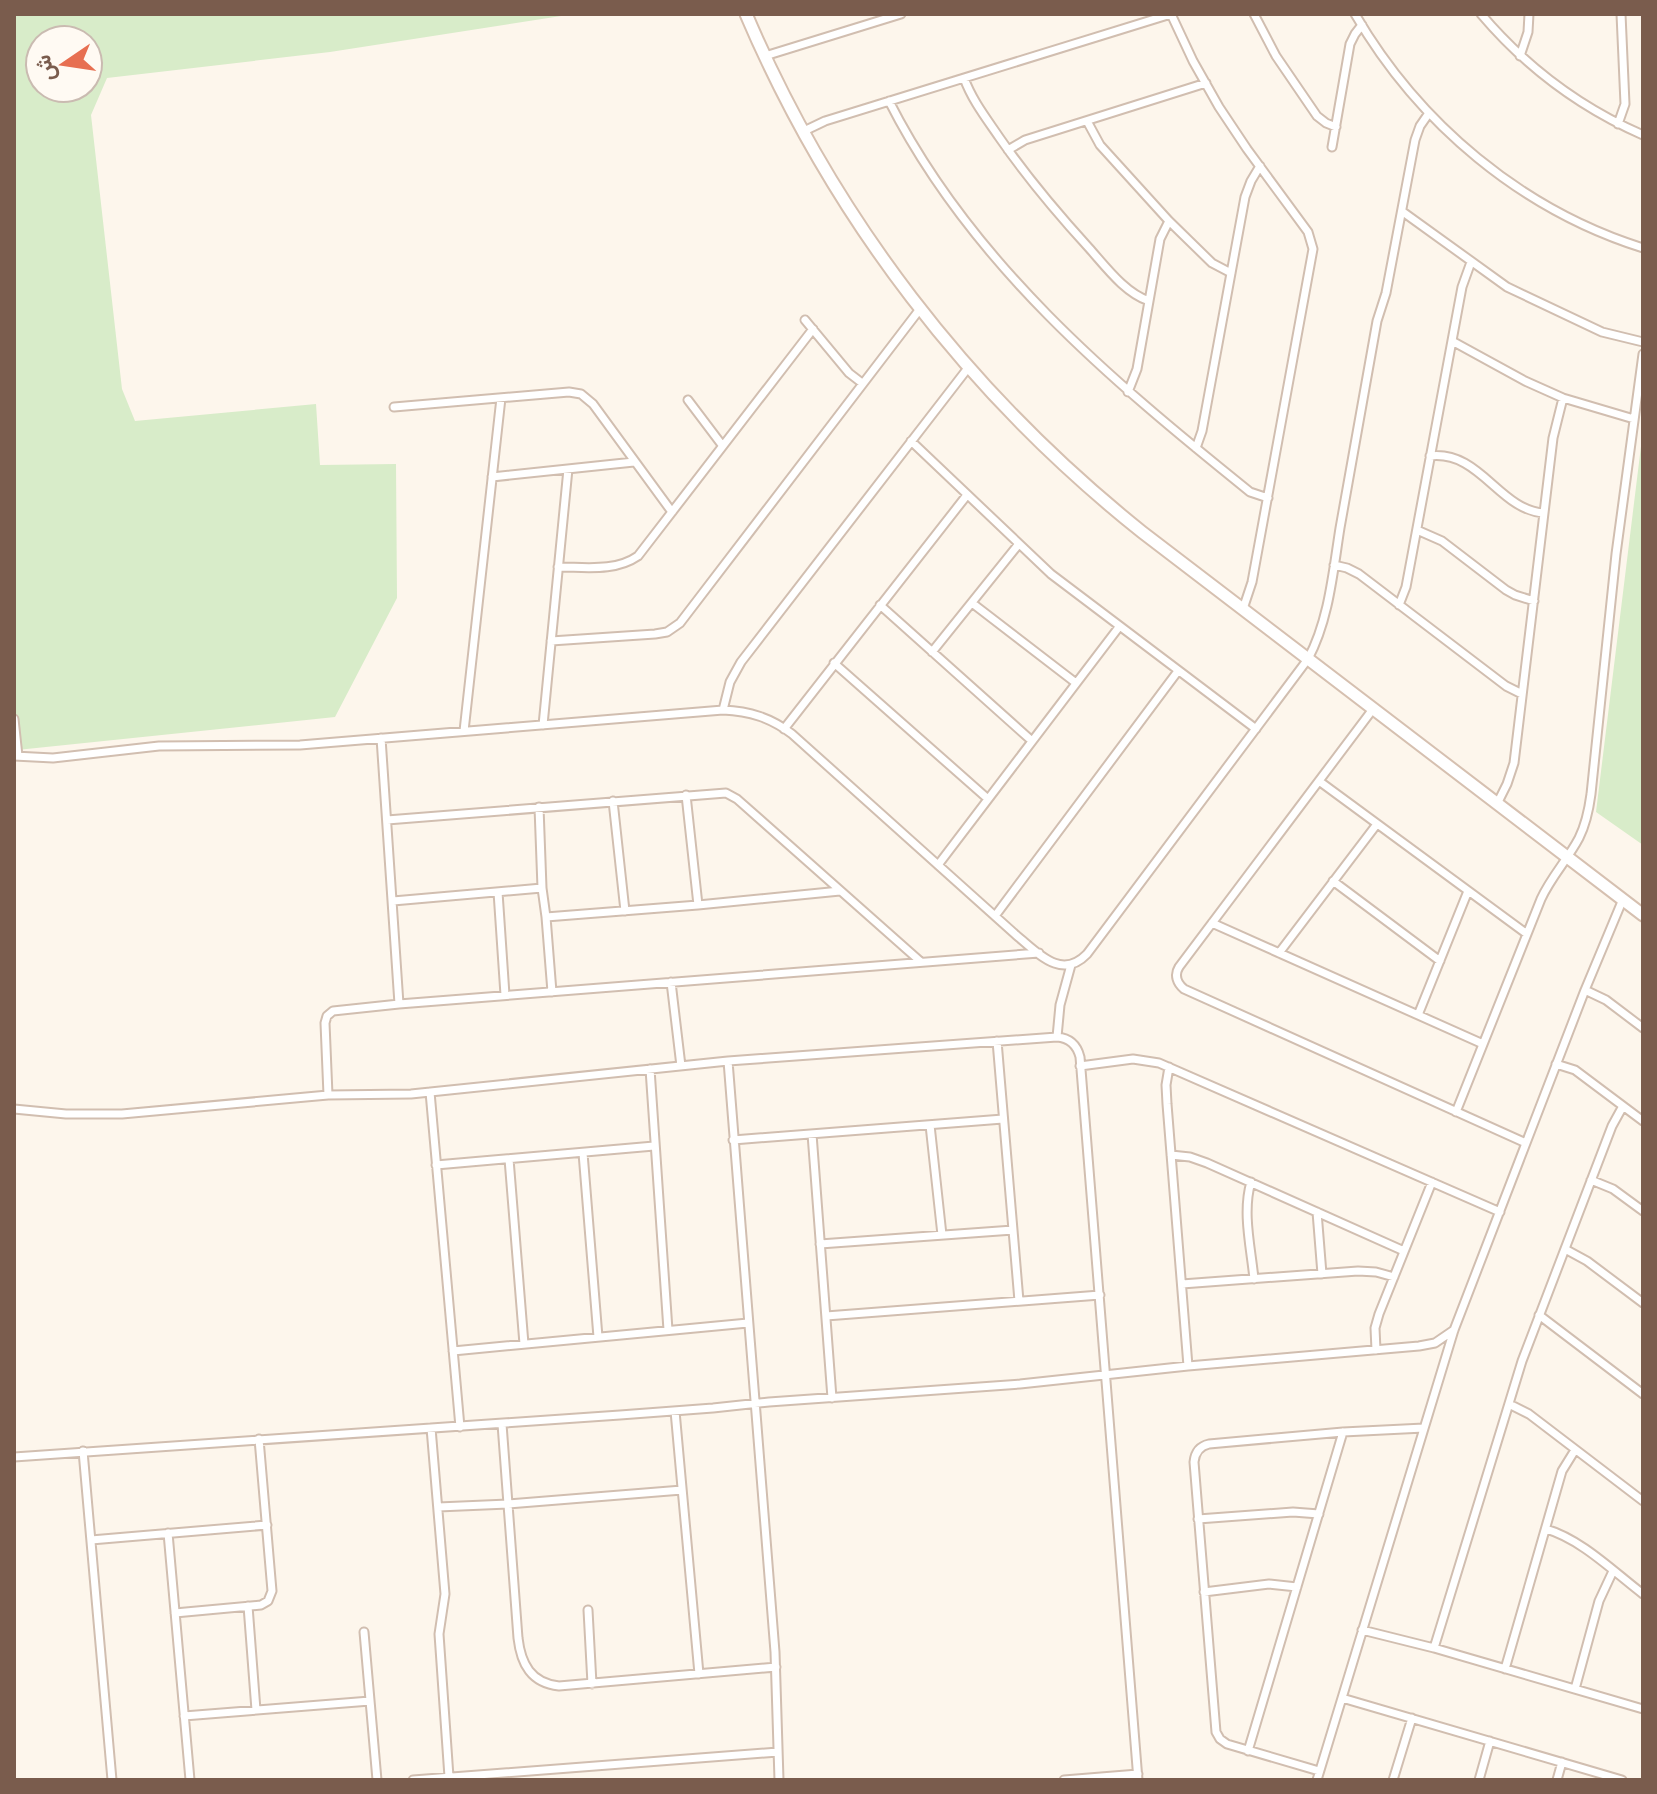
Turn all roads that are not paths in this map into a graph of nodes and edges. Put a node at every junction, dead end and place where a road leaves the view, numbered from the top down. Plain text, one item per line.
1 (746, 14) edge
2 (901, 14) edge
3 (1171, 14) edge
4 (1254, 14) edge
5 (1355, 14) edge
6 (1481, 14) edge
7 (1529, 14) edge
8 (1621, 14) edge
9 (1362, 25) junction
10 (765, 56) junction
11 (1520, 56) junction
12 (964, 78) junction
13 (1206, 83) junction
14 (889, 101) junction
15 (1429, 113) junction
16 (1087, 121) junction
17 (1618, 124) junction
18 (1336, 127) junction
19 (802, 132) junction
20 (1643, 135) edge
21 (1332, 147) dead end
22 (1008, 150) junction
23 (1260, 166) junction
24 (1403, 212) junction
25 (1169, 221) junction
26 (1643, 248) edge
27 (1471, 262) junction
28 (1231, 273) junction
29 (1149, 301) junction
30 (920, 309) junction
31 (805, 320) dead end
32 (813, 329) junction
33 (1452, 341) junction
34 (1643, 342) edge
35 (1643, 354) edge
36 (968, 368) junction
37 (862, 383) junction
38 (1128, 392) junction
39 (501, 398) junction
40 (1563, 398) junction
41 (688, 400) dead end
42 (394, 407) dead end
43 (1634, 419) junction
44 (911, 441) junction
45 (722, 445) junction
46 (1196, 448) junction
47 (1430, 456) junction
48 (634, 462) junction
49 (568, 469) junction
50 (492, 477) junction
51 (967, 495) junction
52 (1268, 498) junction
53 (672, 512) junction
54 (1544, 513) junction
55 (1417, 530) junction
56 (1018, 545) junction
57 (1334, 565) junction
58 (558, 567) junction
59 (1534, 601) junction
60 (972, 603) junction
61 (880, 605) junction
62 (1399, 605) junction
63 (1243, 609) junction
64 (1119, 627) junction
65 (551, 641) junction
66 (932, 652) junction
67 (1308, 659) junction
68 (834, 663) junction
69 (1178, 671) junction
70 (1076, 683) junction
71 (1522, 694) junction
72 (1373, 709) junction
73 (723, 710) junction
74 (14, 719) edge
75 (543, 725) junction
76 (784, 729) junction
77 (1256, 729) junction
78 (464, 731) junction
79 (381, 738) junction
80 (1032, 741) junction
81 (16, 756) edge
82 (1319, 781) junction
83 (686, 795) junction
84 (988, 799) junction
85 (613, 801) junction
86 (1497, 804) junction
87 (539, 807) junction
88 (387, 820) junction
89 (1377, 824) junction
90 (1566, 856) junction
91 (938, 865) junction
92 (1333, 881) junction
93 (542, 888) junction
94 (840, 891) junction
95 (1468, 891) junction
96 (498, 892) junction
97 (1623, 899) junction
98 (393, 901) junction
99 (698, 905) junction
100 (625, 911) junction
101 (1643, 915) edge
102 (995, 916) junction
103 (546, 917) junction
104 (1212, 923) junction
105 (1527, 934) junction
106 (1039, 953) junction
107 (1279, 953) junction
108 (1440, 961) junction
109 (921, 962) junction
110 (1071, 965) junction
111 (671, 982) junction
112 (1585, 990) junction
113 (552, 992) junction
114 (505, 995) junction
115 (399, 1004) junction
116 (1418, 1015) junction
117 (1643, 1028) edge
118 (1057, 1037) junction
119 (997, 1041) junction
120 (1483, 1044) junction
121 (728, 1061) junction
122 (1556, 1064) junction
123 (681, 1066) junction
124 (1080, 1066) junction
125 (1169, 1067) junction
126 (650, 1069) junction
127 (430, 1092) junction
128 (328, 1095) junction
129 (1623, 1106) junction
130 (14, 1109) edge
131 (1456, 1112) junction
132 (1003, 1119) junction
133 (1643, 1121) edge
134 (930, 1125) junction
135 (812, 1134) junction
136 (733, 1140) junction
137 (1526, 1143) junction
138 (654, 1146) junction
139 (583, 1153) junction
140 (1171, 1155) junction
141 (509, 1159) junction
142 (436, 1165) junction
143 (1591, 1180) junction
144 (1251, 1182) junction
145 (1432, 1182) junction
146 (1643, 1211) edge
147 (1317, 1212) junction
148 (1500, 1212) junction
149 (1013, 1230) junction
150 (942, 1235) junction
151 (820, 1244) junction
152 (1565, 1249) junction
153 (1404, 1251) junction
154 (1322, 1274) junction
155 (1394, 1277) junction
156 (1254, 1279) junction
157 (1182, 1284) junction
158 (1100, 1295) junction
159 (1019, 1301) junction
160 (1643, 1303) edge
161 (1539, 1315) junction
162 (826, 1316) junction
163 (748, 1323) junction
164 (668, 1330) junction
165 (1454, 1330) junction
166 (598, 1337) junction
167 (524, 1344) junction
168 (1376, 1350) junction
169 (453, 1351) junction
170 (1188, 1366) junction
171 (1107, 1374) junction
172 (1643, 1394) edge
173 (832, 1398) junction
174 (755, 1403) junction
175 (1509, 1404) junction
176 (675, 1411) junction
177 (502, 1424) junction
178 (460, 1427) junction
179 (431, 1428) junction
180 (1424, 1428) junction
181 (1343, 1432) junction
182 (259, 1439) junction
183 (1575, 1450) junction
184 (83, 1451) junction
185 (14, 1457) edge
186 (682, 1490) junction
187 (1643, 1501) edge
188 (508, 1504) junction
189 (438, 1507) junction
190 (1319, 1514) junction
191 (1198, 1519) junction
192 (267, 1525) junction
193 (1546, 1529) junction
194 (168, 1533) junction
195 (91, 1540) junction
196 (1613, 1571) junction
197 (1297, 1587) junction
198 (1204, 1592) junction
199 (1643, 1594) edge
200 (248, 1606) junction
201 (588, 1610) dead end
202 (175, 1613) junction
203 (1362, 1630) junction
204 (364, 1632) dead end
205 (1434, 1648) junction
206 (776, 1667) junction
207 (1505, 1669) junction
208 (699, 1674) junction
209 (592, 1684) junction
210 (1575, 1689) junction
211 (1342, 1698) junction
212 (370, 1701) junction
213 (1643, 1708) edge
214 (256, 1710) junction
215 (184, 1716) junction
216 (1412, 1718) junction
217 (1490, 1741) junction
218 (1248, 1751) junction
219 (778, 1752) junction
220 (1562, 1762) junction
221 (1318, 1776) edge
222 (449, 1777) junction
223 (1138, 1777) edge
224 (112, 1780) edge
225 (190, 1780) edge
226 (377, 1780) edge
227 (413, 1780) edge
228 (779, 1780) edge
229 (1064, 1780) edge
230 (1393, 1780) edge
231 (1479, 1780) edge
232 (1557, 1780) edge
233 (1622, 1780) edge

1 - 10 street
2 - 10 street
3 - 12 street
3 - 13 street
4 - 18 street
5 - 9 street
6 - 11 street
7 - 11 street
8 - 17 street
9 - 15 street
9 - 18 street
10 - 19 street
11 - 17 street
12 - 14 street
12 - 22 street
13 - 16 street
13 - 23 street
14 - 19 street
14 - 38 street
15 - 24 street
15 - 26 street
16 - 22 street
16 - 25 street
17 - 20 street
18 - 21 street
19 - 30 street
22 - 29 street
23 - 28 street
23 - 52 street
24 - 27 street
24 - 57 street
25 - 28 street
25 - 29 street
27 - 33 street
27 - 34 street
28 - 46 street
29 - 38 street
30 - 36 street
30 - 37 street
31 - 32 street
32 - 37 street
32 - 45 street
33 - 40 street
33 - 47 street
35 - 43 street
36 - 44 street
36 - 63 street
37 - 65 street
38 - 46 street
39 - 42 street
39 - 48 street
39 - 50 street
40 - 43 street
40 - 54 street
41 - 45 street
43 - 90 street
44 - 51 street
44 - 73 street
45 - 53 street
46 - 52 street
47 - 54 street
47 - 55 street
48 - 49 street
48 - 53 street
49 - 50 street
49 - 58 street
50 - 78 street
51 - 56 street
51 - 61 street
52 - 63 street
53 - 58 street
54 - 59 street
55 - 59 street
55 - 62 street
56 - 60 street
56 - 64 street
57 - 62 street
57 - 67 street
58 - 65 street
59 - 71 street
60 - 66 street
60 - 70 street
61 - 66 street
61 - 68 street
62 - 71 street
63 - 67 street
64 - 69 street
64 - 70 street
65 - 75 street
66 - 80 street
67 - 72 street
67 - 77 street
68 - 76 street
68 - 84 street
69 - 77 street
69 - 102 street
70 - 80 street
71 - 86 street
72 - 82 street
72 - 86 street
73 - 75 street
73 - 76 street
74 - 81 street
75 - 78 street
76 - 91 street
77 - 110 street
78 - 79 street
79 - 81 street
79 - 88 street
80 - 84 street
82 - 89 street
82 - 104 street
83 - 85 street
83 - 94 street
83 - 99 street
84 - 91 street
85 - 87 street
85 - 100 street
86 - 90 street
87 - 88 street
87 - 93 street
88 - 98 street
89 - 92 street
89 - 95 street
90 - 97 street
90 - 105 street
91 - 102 street
92 - 107 street
92 - 108 street
93 - 96 street
93 - 103 street
94 - 99 street
94 - 109 street
95 - 105 street
95 - 108 street
96 - 98 street
96 - 114 street
97 - 101 street
97 - 112 street
98 - 115 street
99 - 100 street
100 - 103 street
102 - 106 street
103 - 113 street
104 - 107 street
104 - 131 street
105 - 120 street
106 - 109 street
106 - 110 street
107 - 116 street
108 - 116 street
109 - 111 street
110 - 118 street
111 - 113 street
111 - 123 street
112 - 117 street
112 - 122 street
113 - 114 street
114 - 115 street
115 - 128 street
116 - 120 street
118 - 119 street
118 - 124 street
119 - 121 street
119 - 132 street
120 - 131 street
121 - 123 street
121 - 136 street
122 - 129 street
122 - 137 street
123 - 126 street
124 - 125 street
124 - 158 street
125 - 140 street
125 - 145 street
126 - 127 street
126 - 138 street
127 - 128 street
127 - 142 street
128 - 130 street
129 - 133 street
129 - 143 street
131 - 137 street
132 - 134 street
132 - 149 street
134 - 135 street
134 - 150 street
135 - 136 street
135 - 151 street
136 - 163 street
137 - 148 street
138 - 139 street
138 - 164 street
139 - 141 street
139 - 166 street
140 - 144 street
140 - 157 street
141 - 142 street
141 - 167 street
142 - 169 street
143 - 146 street
143 - 152 street
144 - 147 street
144 - 156 street
145 - 148 street
145 - 153 street
147 - 153 street
147 - 154 street
148 - 165 street
149 - 150 street
149 - 159 street
150 - 151 street
151 - 162 street
152 - 160 street
152 - 161 street
153 - 155 street
154 - 155 street
154 - 156 street
155 - 168 street
156 - 157 street
157 - 170 street
158 - 159 street
158 - 171 street
159 - 162 street
161 - 172 street
161 - 175 street
162 - 173 street
163 - 164 street
163 - 174 street
164 - 166 street
165 - 168 street
165 - 180 street
166 - 167 street
167 - 169 street
168 - 170 street
169 - 178 street
170 - 171 street
171 - 173 street
171 - 223 street
173 - 174 street
174 - 176 street
174 - 206 street
175 - 183 street
175 - 205 street
176 - 177 street
176 - 186 street
177 - 178 street
177 - 188 street
178 - 179 street
179 - 182 street
179 - 189 street
180 - 181 street
180 - 203 street
181 - 190 street
181 - 191 street
182 - 184 street
182 - 192 street
183 - 187 street
183 - 193 street
184 - 185 street
184 - 195 street
186 - 188 street
186 - 208 street
188 - 189 street
188 - 209 street
189 - 222 street
190 - 191 street
190 - 197 street
191 - 198 street
192 - 194 street
192 - 200 street
193 - 196 street
193 - 207 street
194 - 195 street
194 - 202 street
195 - 224 street
196 - 199 street
196 - 210 street
197 - 198 street
197 - 218 street
198 - 218 street
200 - 202 street
200 - 214 street
201 - 209 street
202 - 215 street
203 - 205 street
203 - 211 street
204 - 212 street
205 - 207 street
206 - 208 street
206 - 219 street
207 - 210 street
208 - 209 street
210 - 213 street
211 - 216 street
211 - 221 street
212 - 214 street
212 - 226 street
214 - 215 street
215 - 225 street
216 - 217 street
216 - 230 street
217 - 220 street
217 - 231 street
218 - 221 street
219 - 222 street
219 - 228 street
220 - 232 street
220 - 233 street
222 - 227 street
223 - 229 street

